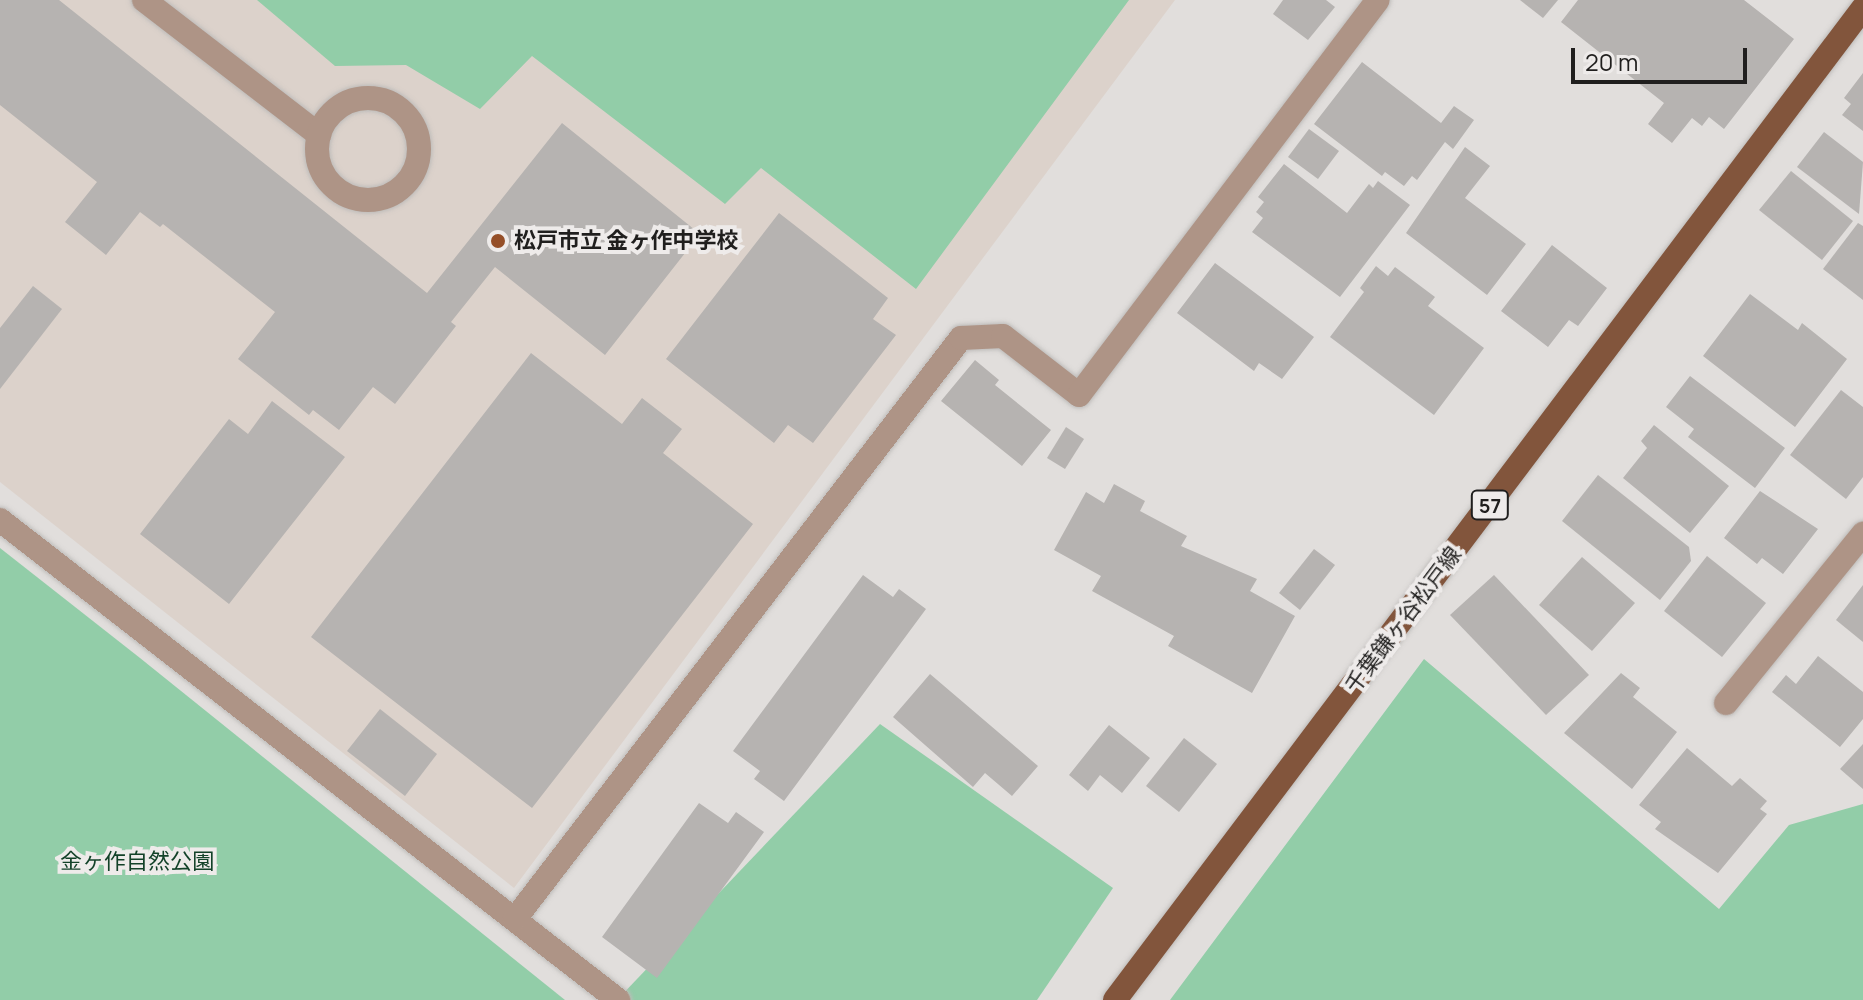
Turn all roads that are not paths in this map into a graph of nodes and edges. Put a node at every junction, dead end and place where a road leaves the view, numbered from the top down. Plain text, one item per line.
1 (144, 0) edge
2 (1378, 0) edge
3 (1863, 8) edge
4 (319, 135) junction
5 (0, 520) edge
6 (1863, 534) edge
7 (1726, 703) dead end
8 (515, 919) junction
9 (618, 1000) edge
10 (1115, 1000) edge

1 - 4 street
2 - 8 street
3 - 10 main road, 千葉鎌ヶ谷松戸線 / 57
4 - 4 street
5 - 8 street
6 - 7 street
8 - 9 street

